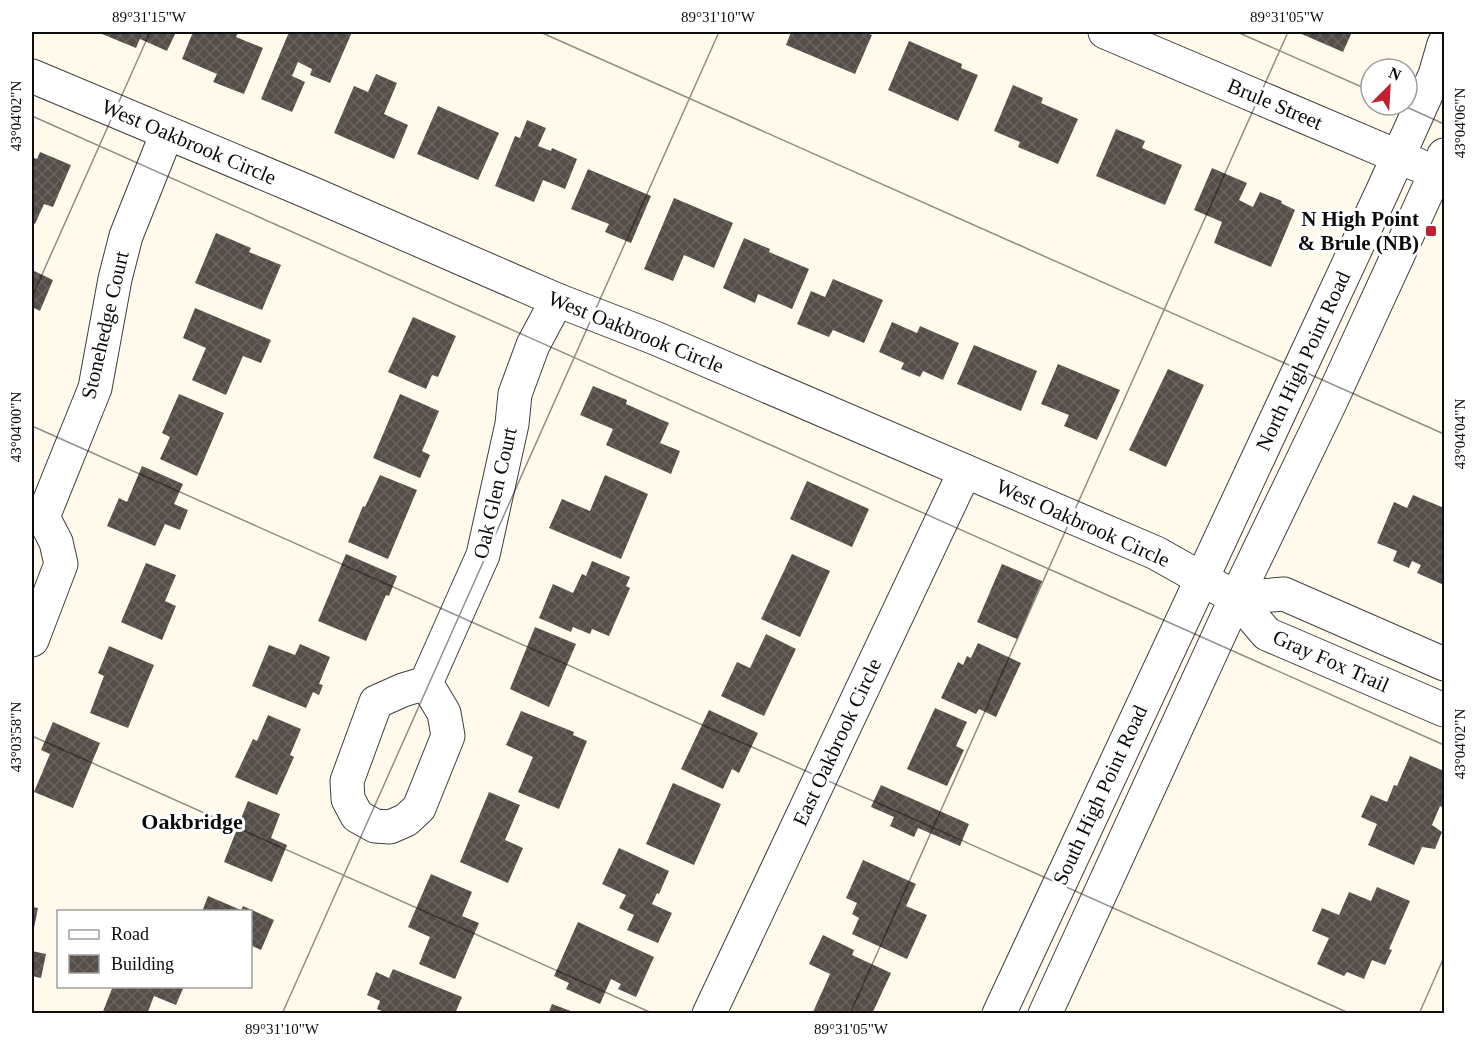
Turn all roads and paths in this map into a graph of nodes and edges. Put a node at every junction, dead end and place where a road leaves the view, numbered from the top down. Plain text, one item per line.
1 (1105, 32) edge
2 (1444, 44) edge
3 (32, 76) edge
4 (167, 133) junction
5 (1398, 156) junction
6 (1442, 168) edge
7 (557, 300) junction
8 (965, 471) junction
9 (37, 519) edge
10 (1201, 577) junction
11 (1236, 598) junction
12 (32, 640) edge
13 (1444, 664) edge
14 (426, 683) dead end
15 (1444, 710) edge
16 (709, 1014) edge
17 (999, 1014) edge
18 (1045, 1014) edge

1 - 5 street, Brule Street
2 - 5 street, North High Point Road
3 - 4 street, West Oakbrook Circle
4 - 7 street, West Oakbrook Circle
4 - 9 street, Stonehedge Court
5 - 6 street, Brule Street
5 - 10 street, North High Point Road
6 - 11 street, North High Point Road
7 - 8 street, West Oakbrook Circle
7 - 14 street, Oak Glen Court
8 - 10 street, West Oakbrook Circle
8 - 16 street, East Oakbrook Circle
9 - 12 street, Stonehedge Court
10 - 11 street, West Oakbrook Circle
10 - 17 street, South High Point Road
11 - 13 street, Gray Fox Trail
11 - 15 street, Gray Fox Trail
11 - 18 street, South High Point Road

